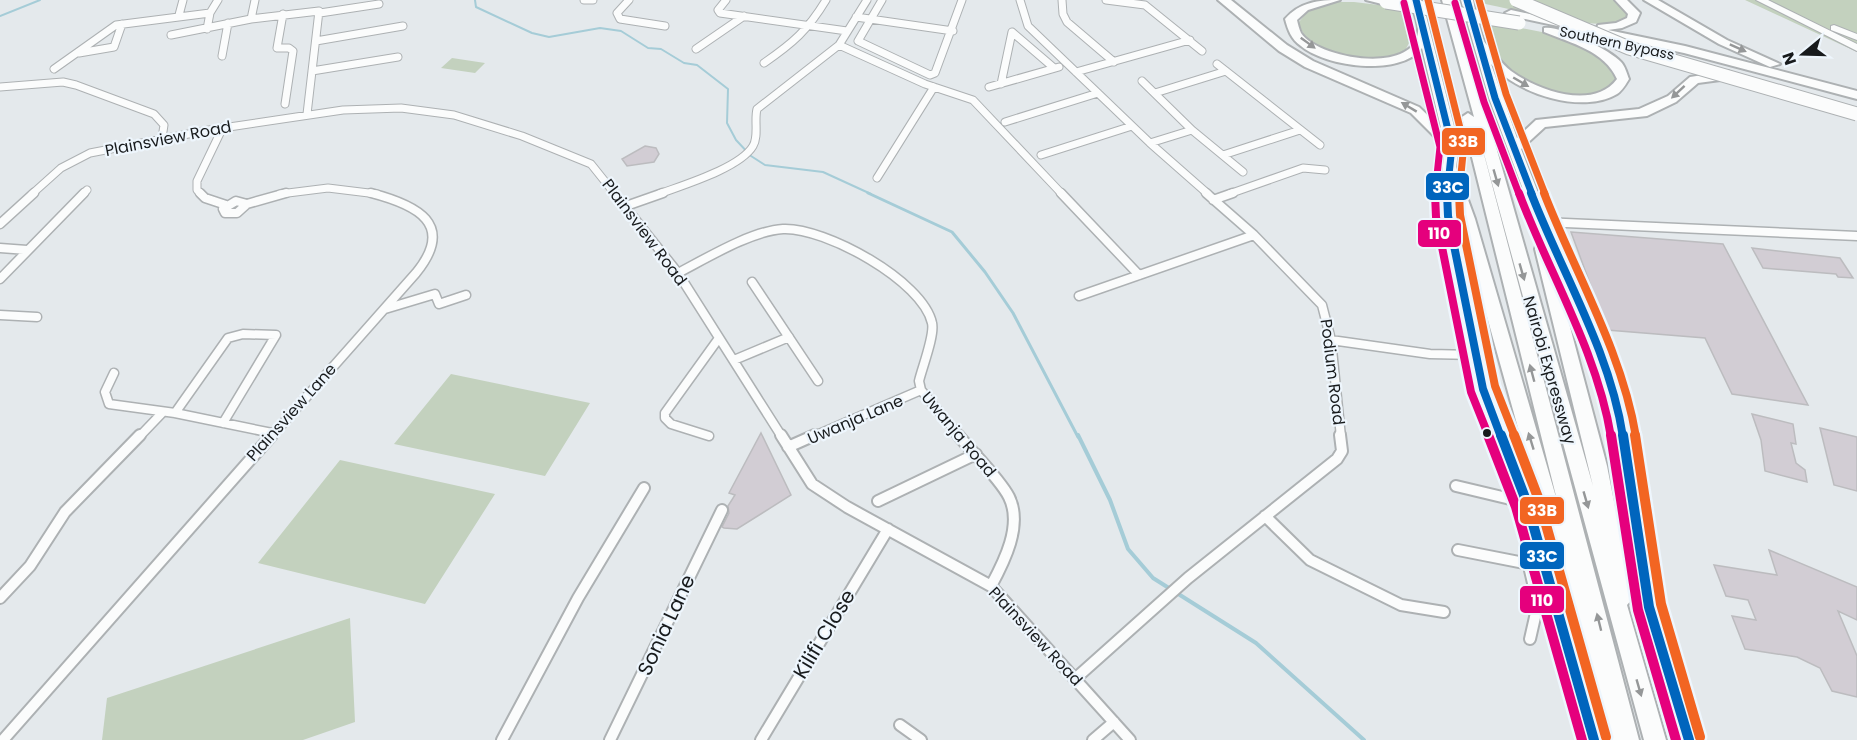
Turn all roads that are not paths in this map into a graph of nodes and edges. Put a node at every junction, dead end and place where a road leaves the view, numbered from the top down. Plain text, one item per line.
1 (183, 0) edge
2 (218, 0) edge
3 (255, 0) edge
4 (320, 0) edge
5 (584, 0) edge
6 (593, 0) edge
7 (629, 0) edge
8 (726, 0) edge
9 (826, 0) edge
10 (867, 0) edge
11 (882, 0) edge
12 (951, 0) edge
13 (1020, 0) edge
14 (1062, 0) edge
15 (1106, 0) edge
16 (1224, 0) edge
17 (1334, 0) edge
18 (1372, 0) edge
19 (1416, 0) edge
20 (1424, 0) edge
21 (1436, 0) edge
22 (1448, 0) edge
23 (1467, 0) edge
24 (1516, 0) edge
25 (1621, 0) edge
26 (1650, 0) edge
27 (962, 1) edge
28 (1771, 1) edge
29 (379, 4) dead end
30 (319, 12) junction
31 (210, 14) junction
32 (283, 14) junction
33 (179, 15) junction
34 (744, 16) junction
35 (856, 17) junction
36 (1515, 18) junction
37 (251, 19) junction
38 (871, 20) junction
39 (228, 23) junction
40 (122, 24) junction
41 (811, 25) junction
42 (665, 26) dead end
43 (1534, 26) junction
44 (403, 27) dead end
45 (1580, 27) junction
46 (207, 29) junction
47 (953, 31) junction
48 (1424, 31) junction
49 (847, 32) junction
50 (171, 35) dead end
51 (1857, 37) edge
52 (1190, 40) junction
53 (316, 41) junction
54 (1479, 42) junction
55 (839, 45) junction
56 (1857, 48) edge
57 (696, 49) dead end
58 (1202, 51) dead end
59 (75, 53) junction
60 (313, 55) junction
61 (222, 56) dead end
62 (398, 57) dead end
63 (293, 58) junction
64 (1114, 62) junction
65 (764, 63) dead end
66 (1217, 64) dead end
67 (1068, 65) junction
68 (1054, 68) junction
69 (54, 69) dead end
70 (312, 71) junction
71 (1226, 71) junction
72 (1076, 72) junction
73 (1773, 80) junction
74 (1142, 81) dead end
75 (1001, 84) junction
76 (1825, 84) junction
77 (0, 87) edge
78 (934, 87) junction
79 (989, 87) dead end
80 (1098, 93) junction
81 (1155, 93) junction
82 (1857, 94) edge
83 (285, 104) dead end
84 (1857, 105) edge
85 (307, 114) junction
86 (1857, 114) edge
87 (1005, 122) dead end
88 (1132, 126) junction
89 (223, 127) junction
90 (1192, 130) junction
91 (1300, 130) junction
92 (162, 138) junction
93 (1150, 142) junction
94 (1320, 145) dead end
95 (1452, 146) junction
96 (1514, 148) junction
97 (1223, 154) junction
98 (1041, 155) dead end
99 (1450, 165) junction
100 (1325, 170) dead end
101 (1243, 172) dead end
102 (877, 178) dead end
103 (87, 190) dead end
104 (1213, 200) junction
105 (626, 206) junction
106 (1500, 214) junction
107 (0, 224) edge
108 (1545, 228) junction
109 (1254, 235) junction
110 (1857, 236) edge
111 (0, 248) edge
112 (27, 250) junction
113 (678, 273) junction
114 (1139, 275) junction
115 (0, 279) edge
116 (752, 282) dead end
117 (466, 295) dead end
118 (1080, 296) dead end
119 (383, 309) junction
120 (0, 315) edge
121 (37, 317) dead end
122 (789, 337) junction
123 (719, 338) junction
124 (1331, 340) junction
125 (1475, 355) junction
126 (734, 360) junction
127 (114, 373) dead end
128 (818, 381) dead end
129 (921, 390) junction
130 (162, 413) junction
131 (175, 413) junction
132 (223, 423) junction
133 (272, 433) junction
134 (710, 436) dead end
135 (789, 447) junction
136 (976, 454) junction
137 (1456, 486) dead end
138 (644, 488) dead end
139 (878, 501) dead end
140 (1527, 503) junction
141 (723, 510) dead end
142 (1264, 516) junction
143 (888, 529) junction
144 (1458, 550) dead end
145 (1536, 564) junction
146 (991, 586) junction
147 (0, 598) edge
148 (1444, 612) dead end
149 (1530, 639) dead end
150 (1631, 661) junction
151 (1076, 678) junction
152 (1114, 722) junction
153 (900, 725) dead end
154 (3, 740) edge
155 (502, 740) edge
156 (610, 740) edge
157 (761, 740) edge
158 (921, 740) edge
159 (1093, 740) edge
160 (1130, 740) edge
161 (1594, 740) edge
162 (1616, 740) edge
163 (1628, 740) edge
164 (1654, 740) edge
165 (1689, 740) edge

1 - 33 street
2 - 31 street
3 - 37 street
4 - 30 street
5 - 6 street
7 - 42 street
8 - 34 street
9 - 41 street
10 - 35 street
11 - 38 street
12 - 27 street
13 - 67 street, Podium Road
14 - 64 street
15 - 52 street
95 -> 16 highway
17 -> 48 highway
18 - 36 highway, Southern Bypass, bridge
19 - 48 highway
20 - 36 highway, Southern Bypass
21 - 106 highway, Nairobi Expressway
22 -> 106 highway, Nairobi Expressway
23 - 54 highway
24 - 86 highway, bridge
25 - 45 highway
26 -> 76 highway
27 - 47 street
28 - 51 main road
28 - 56 main road
29 - 30 street
30 - 32 street
30 - 53 street
31 - 33 street
31 - 46 street
32 - 37 street
32 - 63 street
33 - 40 street
34 - 41 street
34 - 57 street
35 - 38 street
35 - 49 street
36 - 43 highway, Southern Bypass
36 - 45 highway, Southern Bypass
37 - 39 street
38 - 47 street
38 - 47 street
39 - 46 street
39 - 61 street
40 - 59 street
40 - 59 street
41 - 49 street
41 - 65 street
54 -> 43 highway
43 - 73 highway, Southern Bypass
44 - 53 street
45 - 76 highway, Southern Bypass
46 - 50 street
48 - 95 highway
49 - 55 street
52 - 58 street
52 - 64 street
53 - 60 street
54 - 96 highway
55 - 78 street
55 - 105 street
59 - 69 street
60 - 63 street
60 - 70 street
62 - 70 street
63 - 83 street
64 - 72 street
66 - 71 street
67 - 68 street
67 - 72 street, Podium Road
68 - 75 street
68 - 75 street
70 - 85 street
71 - 81 street
71 - 91 street
72 - 80 street, Podium Road
73 - 84 highway, Southern Bypass
73 -> 96 highway
74 - 81 street
75 - 79 street
76 - 82 highway, Southern Bypass
77 - 92 street
78 - 102 street
78 - 114 street
80 - 87 street
80 - 88 street, Podium Road
81 - 90 street
85 - 89 street, Plainsview Road
85 - 105 street, Plainsview Road
88 - 93 street, Podium Road
88 - 98 street
89 - 92 street, Plainsview Road
89 - 119 street, Plainsview Lane
90 - 93 street
90 - 97 street
91 - 94 street
91 - 97 street
92 - 107 street, Plainsview Road
93 - 104 street, Podium Road
95 - 99 highway
96 - 108 highway
97 - 101 street
99 - 125 highway
162 -> 99 highway
100 - 104 street
103 - 112 street
104 - 109 street, Podium Road
105 - 113 street, Plainsview Road
106 -> 150 highway, Nairobi Expressway
163 -> 106 highway, Nairobi Expressway
108 - 110 street
108 - 150 highway
108 - 165 highway
109 - 114 street
109 - 124 street, Podium Road
111 - 112 street
112 - 115 street
113 - 123 street, Plainsview Road
113 - 129 street, Uwanja Road
114 - 118 street
116 - 122 street
117 - 119 street
119 - 133 street, Plainsview Lane
120 - 121 street
122 - 126 street
122 - 128 street
123 - 126 street, Plainsview Road
123 - 134 street
124 - 125 street
124 - 142 street, Podium Road
125 - 140 highway
126 - 135 street, Plainsview Road
127 - 130 street
129 - 135 street, Uwanja Lane
129 - 136 street, Uwanja Road
130 - 131 street
130 - 147 street
131 - 132 street
131 - 132 street
132 - 133 street
133 - 154 street, Plainsview Lane
135 - 143 street, Plainsview Road
136 - 139 street
136 - 146 street, Uwanja Road
137 - 140 street
138 - 155 street
140 - 145 highway
141 - 156 street, Sonia Lane
142 - 148 street
142 - 151 street, Podium Road
143 - 146 street, Plainsview Road
143 - 157 street, Kilifi Close
144 - 145 street
145 - 149 street
145 - 161 highway
146 - 151 street, Plainsview Road
150 -> 164 highway, Nairobi Expressway
151 - 152 street, Plainsview Road
152 - 159 street
152 - 160 street, Plainsview Road
153 - 158 street

